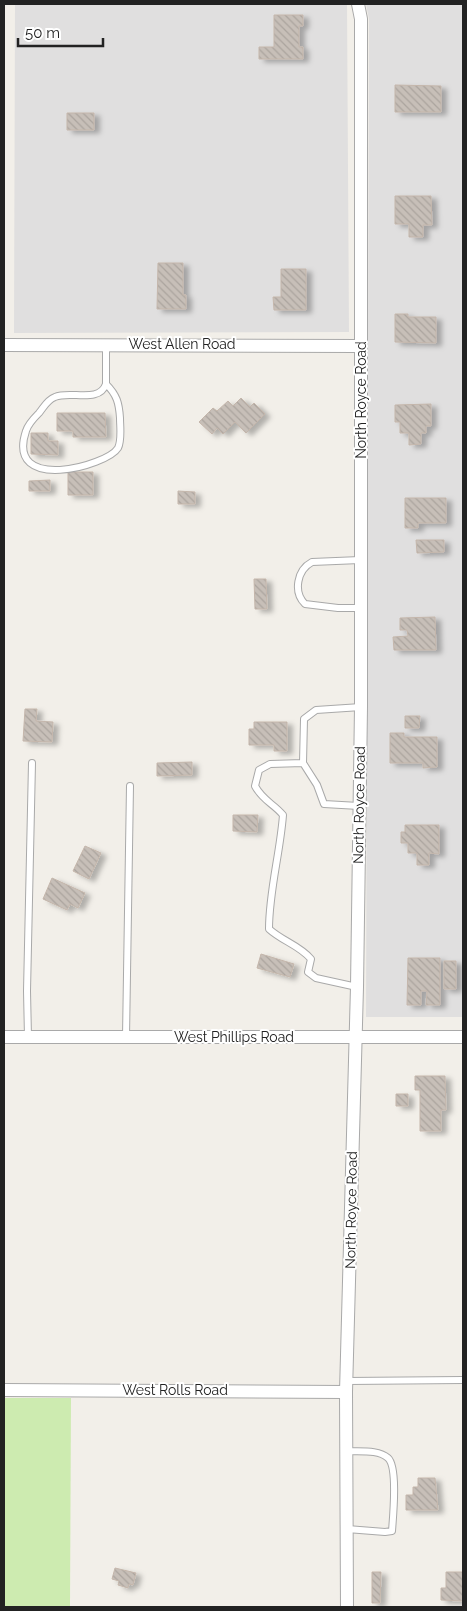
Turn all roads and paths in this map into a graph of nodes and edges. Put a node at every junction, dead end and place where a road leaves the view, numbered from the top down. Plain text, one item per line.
1 (358, 4) edge
2 (4, 345) edge
3 (106, 345) junction
4 (361, 346) junction
5 (106, 384) junction
6 (360, 560) junction
7 (361, 608) junction
8 (361, 707) junction
9 (32, 763) dead end
10 (303, 763) junction
11 (130, 786) dead end
12 (359, 806) junction
13 (357, 987) junction
14 (4, 1037) edge
15 (28, 1037) junction
16 (126, 1037) junction
17 (355, 1037) junction
18 (463, 1037) edge
19 (463, 1380) edge
20 (347, 1386) junction
21 (4, 1390) edge
22 (347, 1451) junction
23 (347, 1529) junction
24 (347, 1607) edge

1 - 4 street, North Royce Road
2 - 3 street, West Allen Road
3 - 4 street, West Allen Road
3 - 5 lane
4 - 6 street, North Royce Road
5 - 5 lane
6 - 7 street, North Royce Road
6 - 7 lane
7 - 8 street, North Royce Road
8 - 10 lane
8 - 12 street, North Royce Road
9 - 15 lane
10 - 12 lane
10 - 13 lane
11 - 16 lane
12 - 13 street, North Royce Road
13 - 17 street, North Royce Road
14 - 15 street, West Phillips Road
15 - 16 street, West Phillips Road
16 - 17 street, West Phillips Road
17 - 18 street, West Phillips Road
17 - 20 street, North Royce Road
19 - 20 lane
20 - 21 street, West Rolls Road
20 - 22 street, North Royce Road
22 - 23 street, North Royce Road
22 - 23 lane
23 - 24 street, North Royce Road

